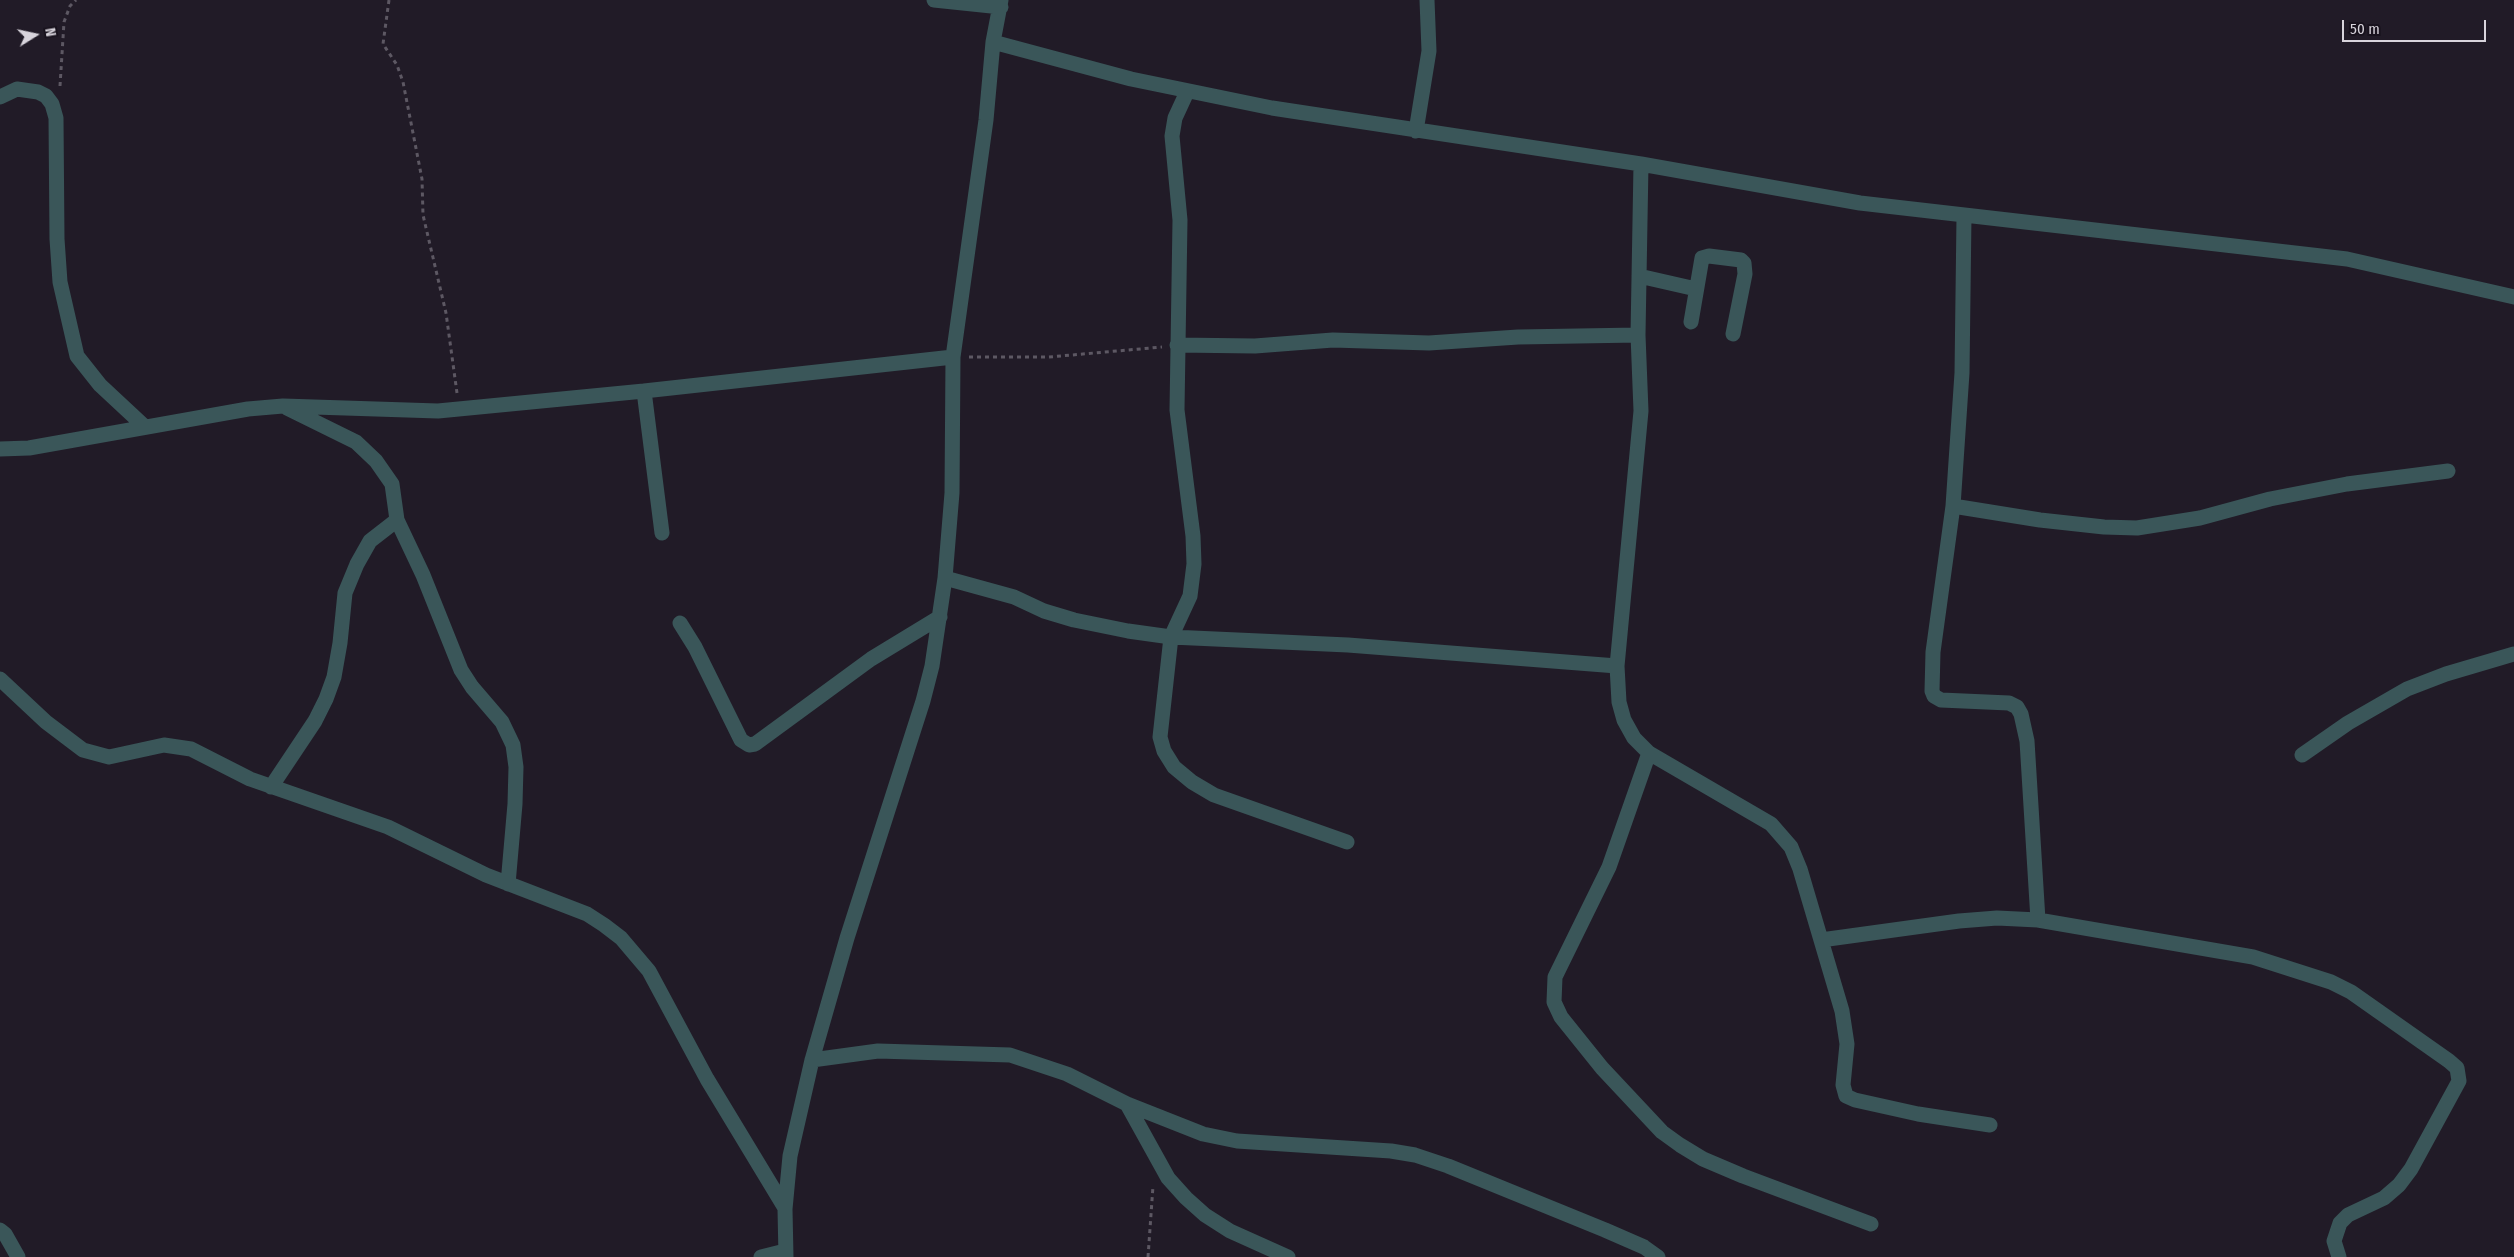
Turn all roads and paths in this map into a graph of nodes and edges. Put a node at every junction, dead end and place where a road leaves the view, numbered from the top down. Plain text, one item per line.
1 (76, 0) edge
2 (389, 0) edge
3 (934, 0) edge
4 (1427, 0) edge
5 (1001, 4) edge
6 (993, 42) junction
7 (59, 90) dead end
8 (1187, 92) junction
9 (0, 97) edge
10 (1416, 131) junction
11 (1641, 164) junction
12 (1964, 216) junction
13 (1639, 276) junction
14 (1696, 289) junction
15 (2514, 297) edge
16 (1691, 322) dead end
17 (1734, 334) dead end
18 (1638, 335) junction
19 (1177, 346) junction
20 (953, 357) junction
21 (644, 392) junction
22 (283, 406) junction
23 (459, 409) junction
24 (144, 426) junction
25 (0, 449) edge
26 (2448, 472) dead end
27 (1953, 506) junction
28 (397, 520) junction
29 (662, 533) dead end
30 (945, 578) junction
31 (940, 617) junction
32 (680, 623) dead end
33 (1171, 637) junction
34 (2514, 654) edge
35 (1616, 666) junction
36 (0, 679) edge
37 (1650, 753) junction
38 (2302, 755) dead end
39 (271, 787) junction
40 (1347, 842) dead end
41 (508, 884) junction
42 (2038, 920) junction
43 (1821, 940) junction
44 (812, 1060) junction
45 (1126, 1104) junction
46 (1990, 1125) dead end
47 (1153, 1183) dead end
48 (785, 1209) junction
49 (1871, 1224) dead end
50 (0, 1230) edge
51 (785, 1254) edge
52 (18, 1257) edge
53 (760, 1257) edge
54 (1148, 1257) edge
55 (1288, 1257) edge
56 (1658, 1257) edge
57 (2340, 1257) edge

1 - 7 path
2 - 23 path
3 - 5 street
4 - 10 street
5 - 6 street
6 - 8 street
6 - 20 street
8 - 10 street
8 - 19 street
9 - 24 street
10 - 11 street
11 - 12 street
11 - 13 street
12 - 15 street
12 - 27 street
13 - 14 street
13 - 18 street
14 - 16 street
14 - 17 street
18 - 19 street
18 - 35 street
19 - 20 path
19 - 33 street
20 - 21 street
20 - 30 street
21 - 23 street
21 - 29 street
22 - 23 street
22 - 24 street
22 - 28 street
24 - 25 street
26 - 27 street
27 - 42 street
28 - 39 street
28 - 41 street
30 - 31 street
30 - 33 street
31 - 32 street
31 - 44 street
33 - 35 street
33 - 40 street
34 - 38 street
35 - 37 street
36 - 39 street
37 - 43 street
37 - 49 street
39 - 41 street
41 - 48 street
42 - 43 street
42 - 57 street
43 - 46 street
44 - 45 street
44 - 48 street
45 - 55 street
45 - 56 street
47 - 54 path
48 - 51 street
50 - 52 street
51 - 53 street

